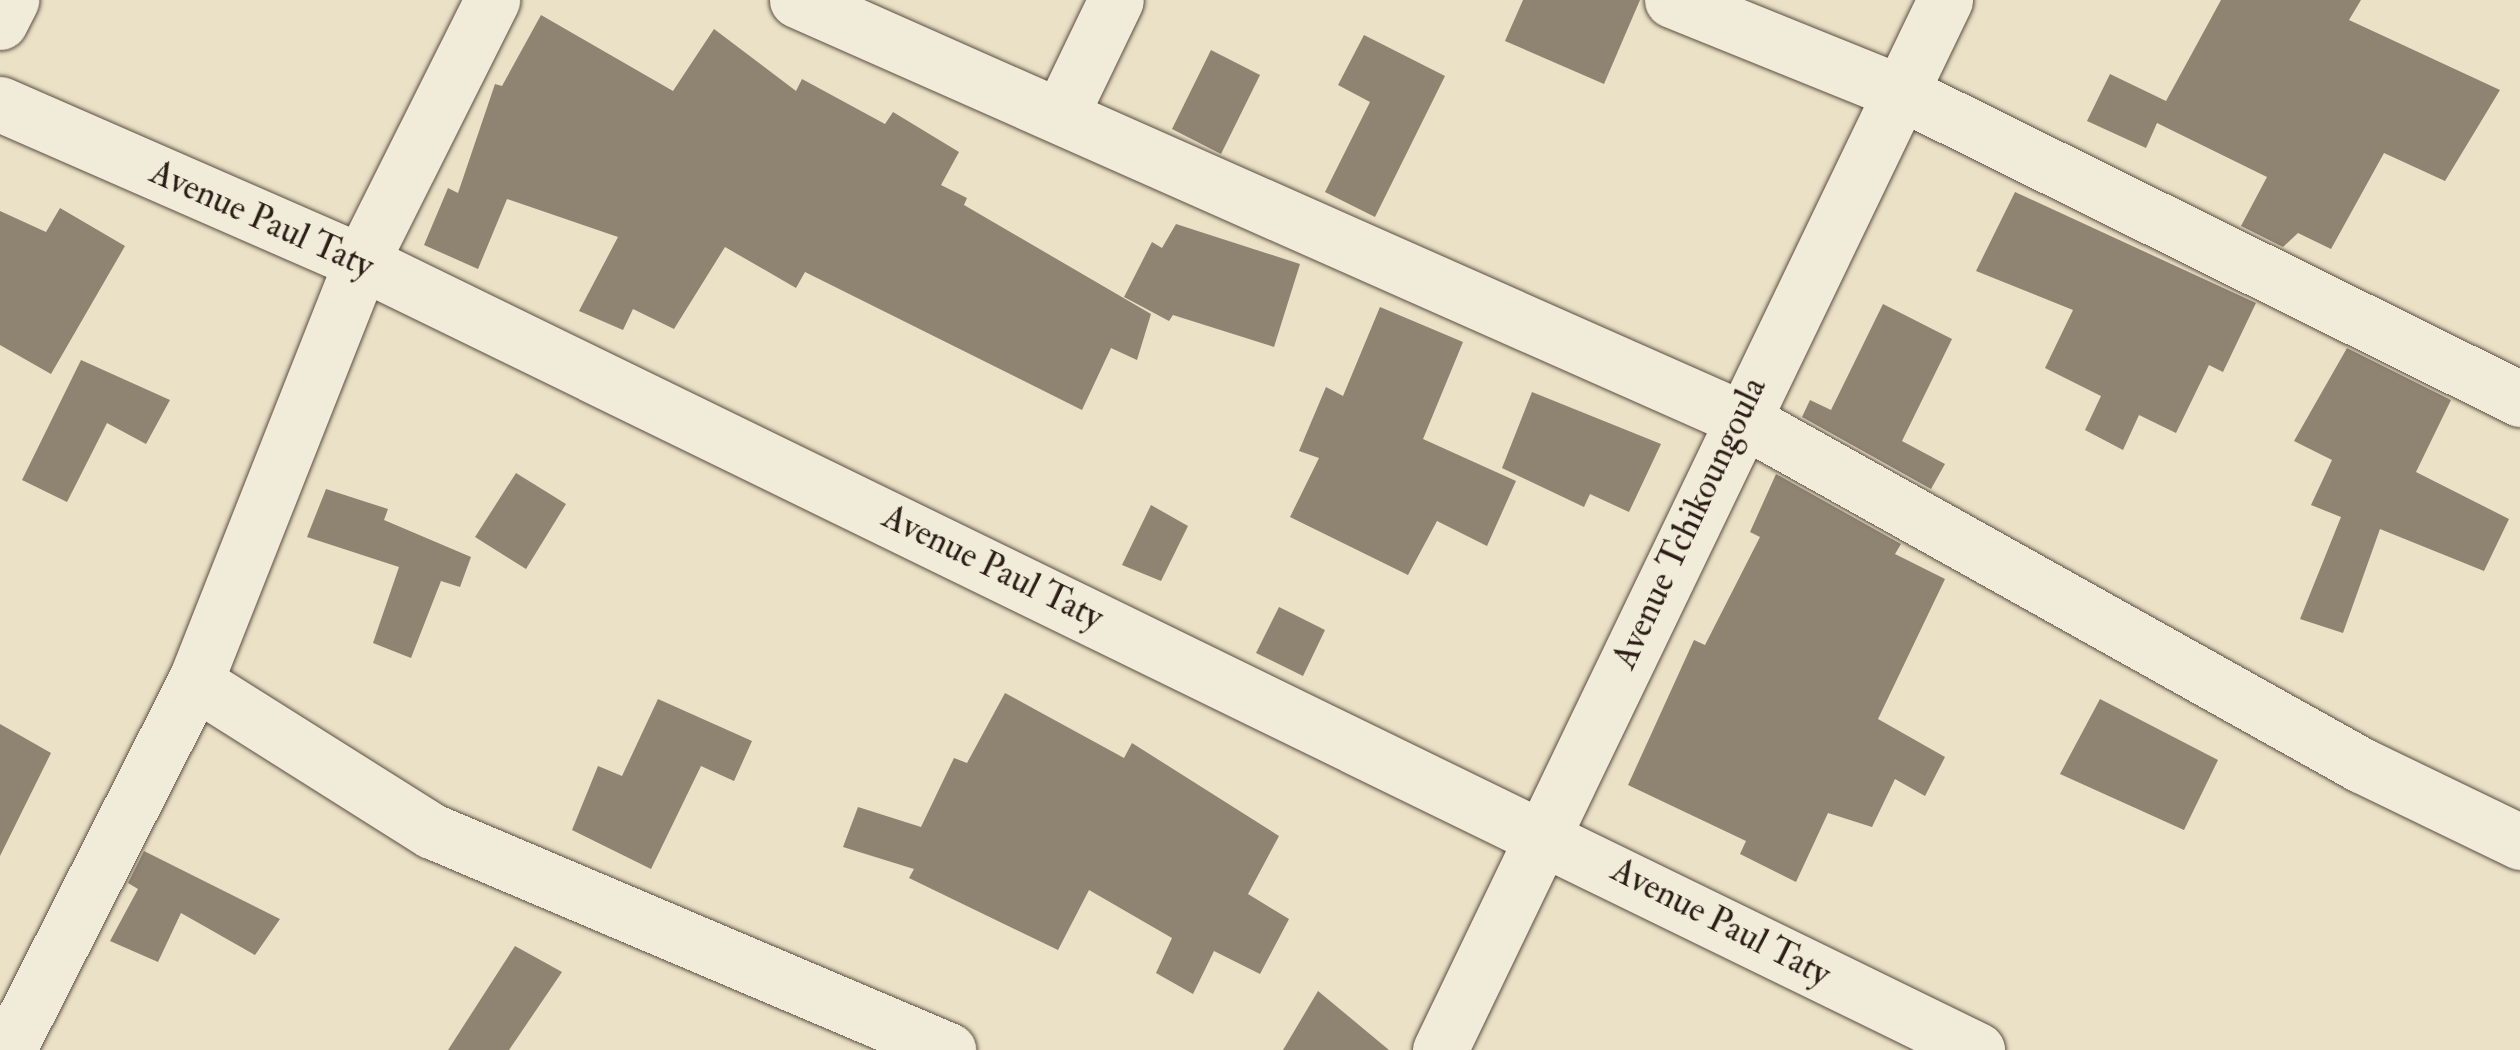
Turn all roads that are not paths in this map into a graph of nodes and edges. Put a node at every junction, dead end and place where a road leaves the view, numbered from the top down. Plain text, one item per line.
1 (11, 0) edge
2 (492, 0) edge
3 (797, 0) edge
4 (1116, 0) edge
5 (1672, 0) edge
6 (1945, 0) edge
7 (0, 22) edge
8 (1900, 92) junction
9 (0, 104) edge
10 (1062, 112) junction
11 (361, 262) junction
12 (2520, 400) edge
13 (1738, 417) junction
14 (194, 682) junction
15 (1544, 833) junction
16 (2520, 842) edge
17 (8, 1050) edge
18 (948, 1050) edge
19 (1440, 1050) edge
20 (1977, 1050) edge

1 - 7 street
2 - 11 street
3 - 10 street
4 - 10 street
5 - 8 street
6 - 8 street, Avenue Tchikoungoula
8 - 12 street
8 - 13 street, Avenue Tchikoungoula
9 - 11 street, Avenue Paul Taty
10 - 13 street
11 - 14 street
11 - 15 street, Avenue Paul Taty
13 - 15 street, Avenue Tchikoungoula
13 - 16 street
14 - 17 street
14 - 18 street
15 - 19 street, Avenue Tchikoungoula
15 - 20 street, Avenue Paul Taty

